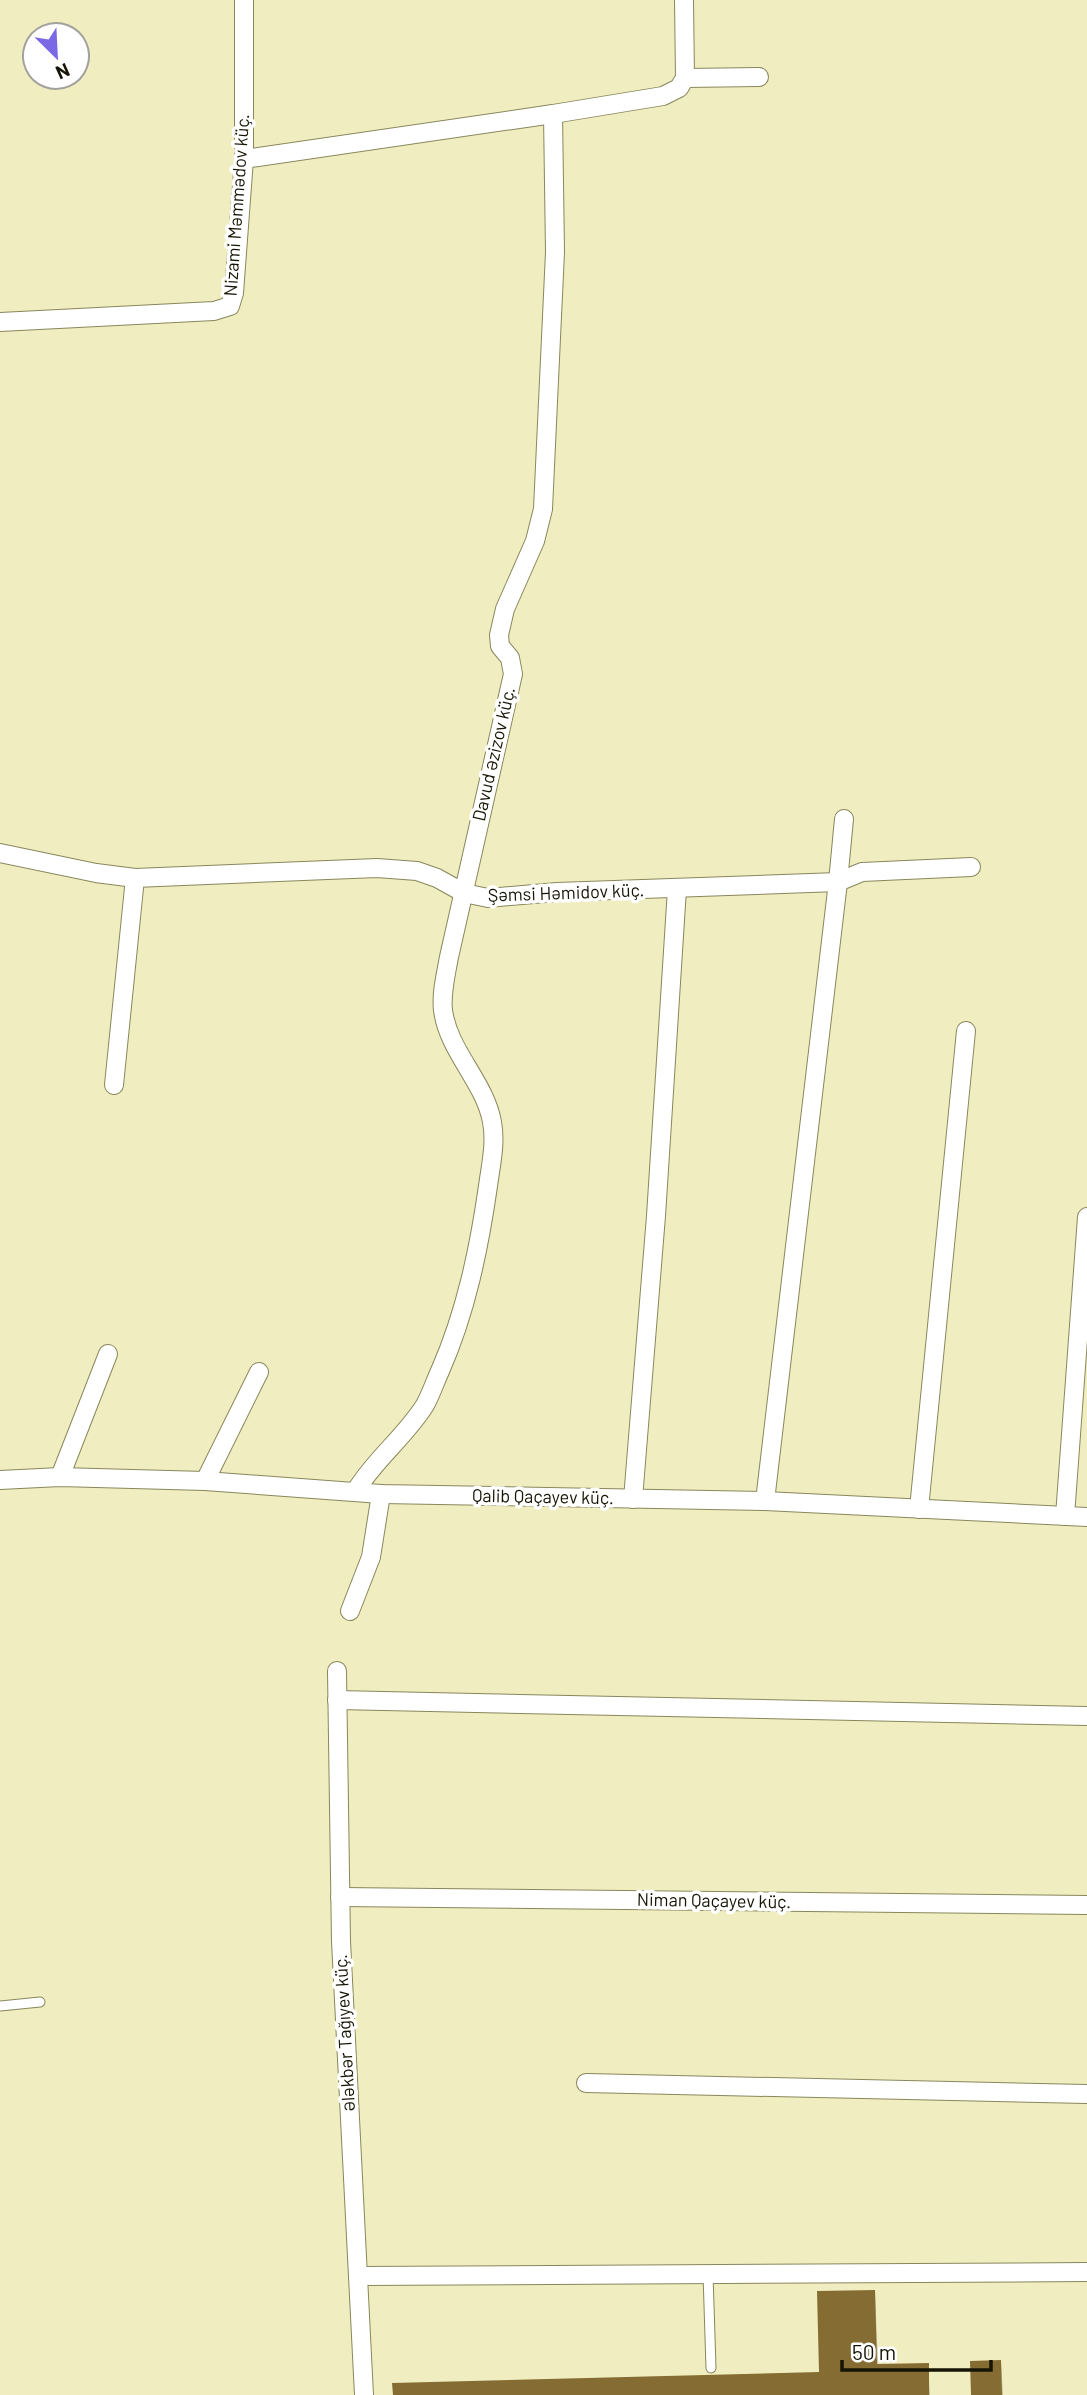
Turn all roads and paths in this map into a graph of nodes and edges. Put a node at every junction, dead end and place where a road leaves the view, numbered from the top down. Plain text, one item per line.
1 (244, 0) edge
2 (684, 0) edge
3 (760, 77) dead end
4 (685, 78) junction
5 (553, 114) junction
6 (244, 159) junction
7 (0, 322) edge
8 (844, 820) dead end
9 (0, 853) edge
10 (971, 867) dead end
11 (135, 878) junction
12 (838, 882) junction
13 (677, 889) junction
14 (464, 893) junction
15 (966, 1031) dead end
16 (114, 1085) dead end
17 (1087, 1217) edge
18 (108, 1354) dead end
19 (260, 1372) dead end
20 (60, 1477) junction
21 (0, 1480) edge
22 (205, 1481) junction
23 (355, 1492) junction
24 (381, 1494) junction
25 (633, 1499) junction
26 (765, 1501) junction
27 (919, 1509) junction
28 (1065, 1516) junction
29 (1087, 1517) edge
30 (350, 1611) dead end
31 (337, 1671) dead end
32 (337, 1700) junction
33 (1087, 1716) edge
34 (340, 1897) junction
35 (1087, 1905) edge
36 (40, 2002) dead end
37 (0, 2006) edge
38 (586, 2083) dead end
39 (1087, 2094) edge
40 (1087, 2272) edge
41 (709, 2274) junction
42 (358, 2276) junction
43 (711, 2368) dead end
44 (364, 2395) edge

1 - 6 street, Nizami Məmmədov küç.
2 - 4 street
3 - 4 street
4 - 5 street
5 - 6 street
5 - 14 street, Davud Əzizov küç.
6 - 7 street, Nizami Məmmədov küç.
8 - 12 street
9 - 11 street, Şəmsi Həmidov küç.
10 - 12 street, Şəmsi Həmidov küç.
11 - 14 street, Şəmsi Həmidov küç.
11 - 16 street
12 - 13 street, Şəmsi Həmidov küç.
12 - 26 street
13 - 14 street, Şəmsi Həmidov küç.
13 - 25 street
14 - 23 street, Davud Əzizov küç.
15 - 27 street
17 - 28 street
18 - 20 street
19 - 22 street
20 - 21 street, Qalib Qaçayev küç.
20 - 22 street, Qalib Qaçayev küç.
22 - 23 street, Qalib Qaçayev küç.
23 - 24 street, Qalib Qaçayev küç.
24 - 25 street, Qalib Qaçayev küç.
24 - 30 street
25 - 26 street, Qalib Qaçayev küç.
26 - 27 street, Qalib Qaçayev küç.
27 - 28 street, Qalib Qaçayev küç.
28 - 29 street, Qalib Qaçayev küç.
31 - 32 street, Ələkbər Tağıyev küç.
32 - 33 street
32 - 34 street, Ələkbər Tağıyev küç.
34 - 35 street, Niman Qaçayev küç.
34 - 42 street, Ələkbər Tağıyev küç.
36 - 37 lane
38 - 39 street
40 - 41 street
41 - 42 street
41 - 43 lane
42 - 44 street, Ələkbər Tağıyev küç.

